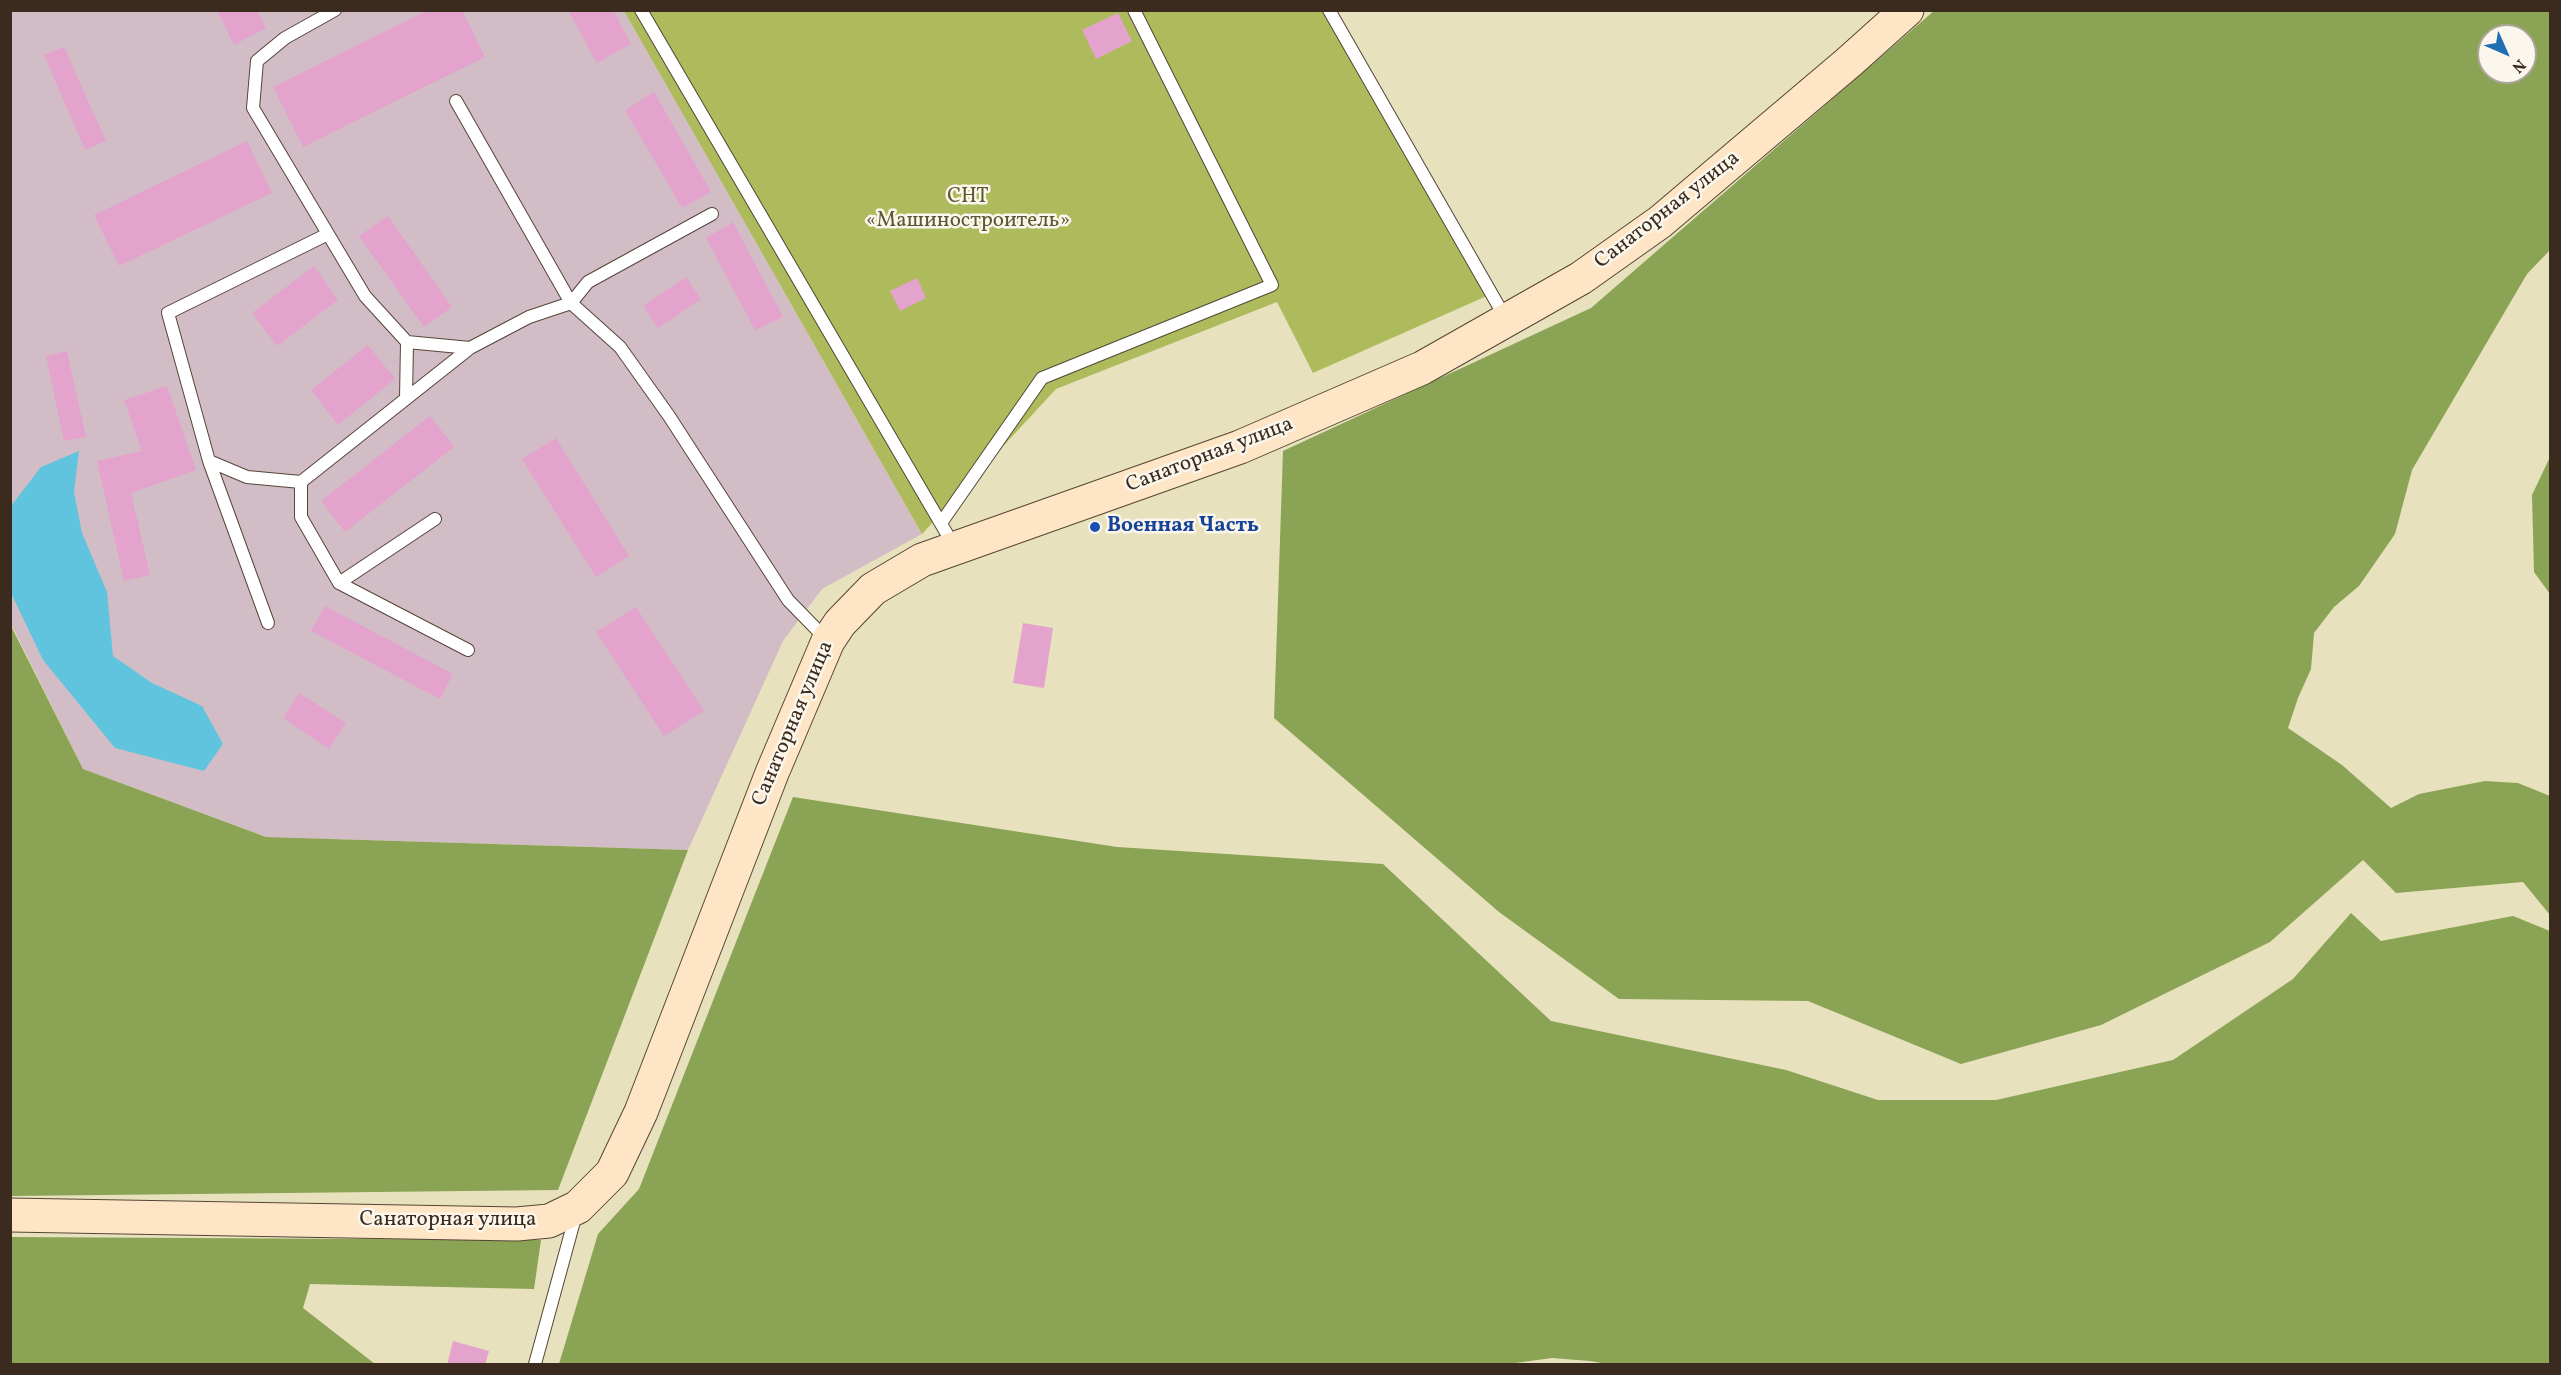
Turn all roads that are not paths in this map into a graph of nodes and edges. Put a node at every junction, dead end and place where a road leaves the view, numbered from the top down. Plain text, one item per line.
1 (335, 10) edge
2 (641, 10) edge
3 (1134, 10) edge
4 (1329, 10) edge
5 (1907, 10) edge
6 (456, 101) dead end
7 (712, 213) dead end
8 (328, 234) junction
9 (571, 303) junction
10 (1507, 320) junction
11 (407, 342) junction
12 (470, 348) junction
13 (406, 399) junction
14 (209, 461) junction
15 (301, 482) junction
16 (435, 519) dead end
17 (948, 535) junction
18 (339, 583) junction
19 (267, 624) dead end
20 (828, 641) junction
21 (468, 650) dead end
22 (578, 1207) junction
23 (10, 1215) edge
24 (535, 1365) edge

1 - 8 lane
2 - 17 lane
3 - 17 lane
4 - 10 lane
5 - 10 street, Санаторная улица
6 - 9 lane
7 - 9 lane
8 - 11 lane
8 - 14 lane
9 - 12 lane
9 - 20 lane
10 - 17 street, Санаторная улица
11 - 12 lane
11 - 13 lane
12 - 13 lane
13 - 15 lane
14 - 15 lane
14 - 19 lane
15 - 18 lane
16 - 18 lane
17 - 20 street, Санаторная улица
18 - 21 lane
20 - 22 street, Санаторная улица
22 - 23 street, Санаторная улица
22 - 24 lane

